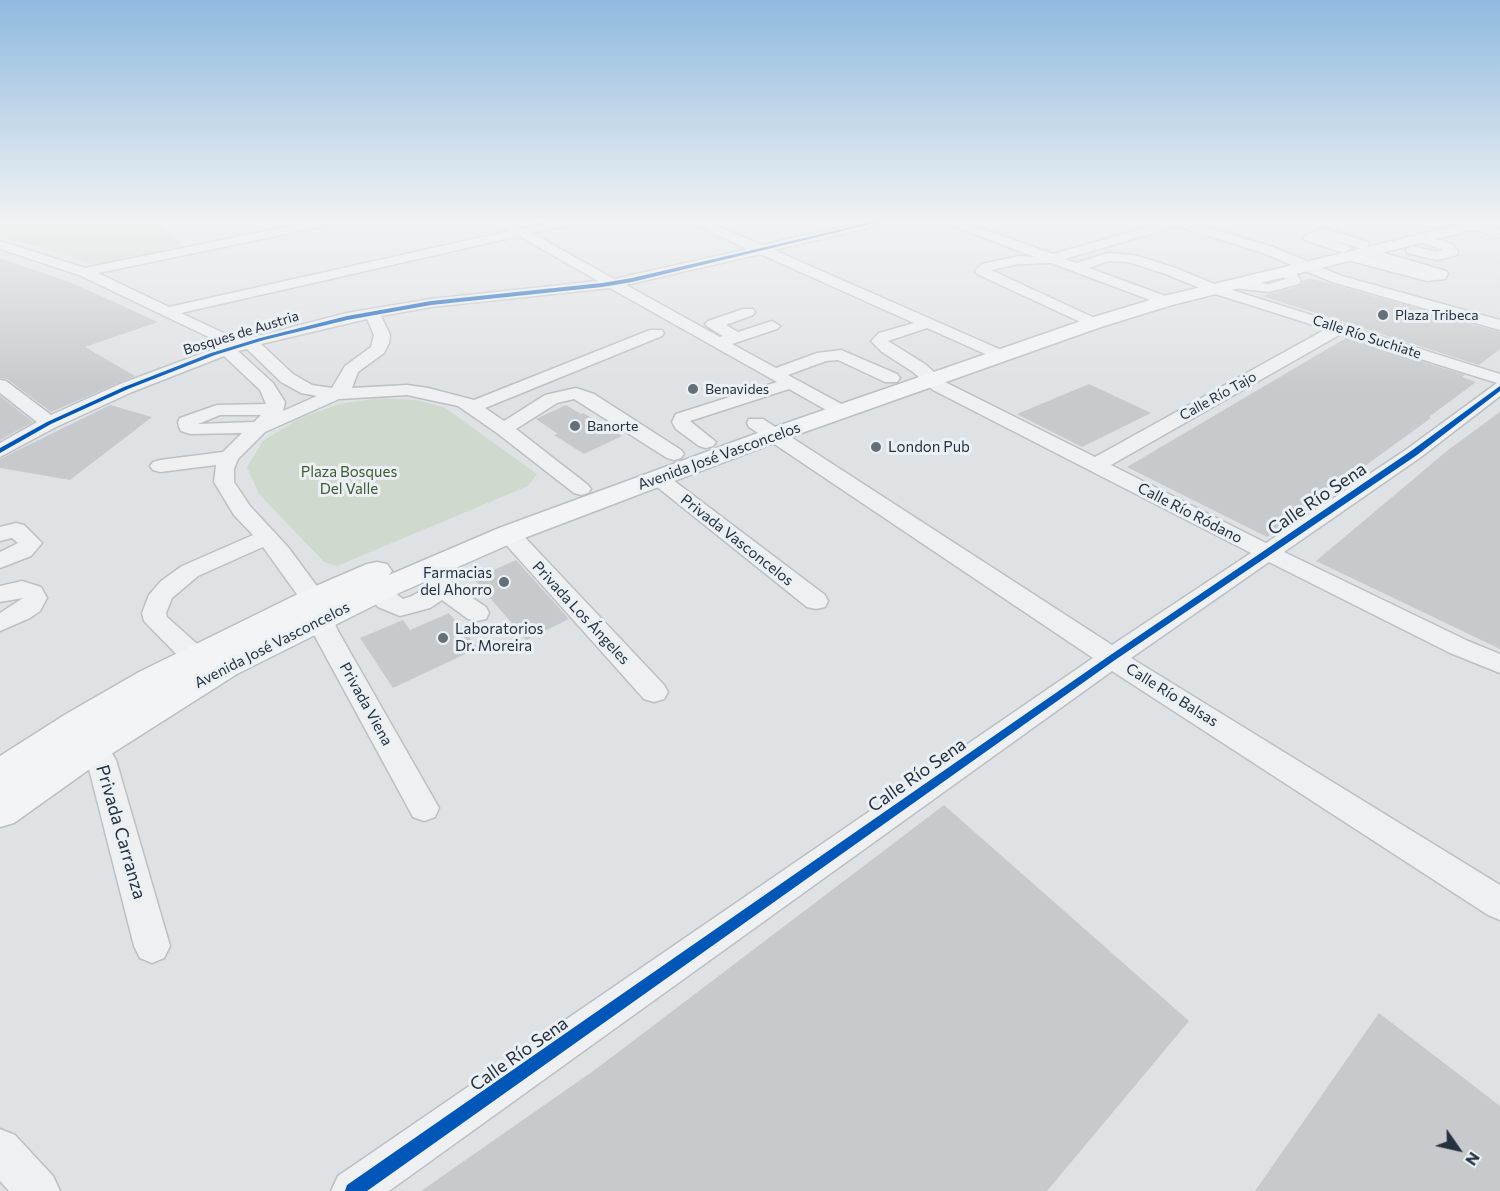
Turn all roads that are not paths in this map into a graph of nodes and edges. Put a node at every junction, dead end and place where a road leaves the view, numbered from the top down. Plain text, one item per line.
1 (96, 278) edge
2 (315, 278) edge
3 (602, 278) edge
4 (641, 278) edge
5 (827, 278) edge
6 (996, 278) edge
7 (1103, 278) edge
8 (1186, 278) edge
9 (1261, 278) edge
10 (1268, 278) edge
11 (1329, 278) edge
12 (1358, 278) edge
13 (614, 284) junction
14 (1206, 286) junction
15 (1394, 295) junction
16 (1158, 298) junction
17 (911, 300) dead end
18 (893, 307) junction
19 (169, 311) junction
20 (748, 312) dead end
21 (372, 313) junction
22 (1086, 320) junction
23 (929, 323) junction
24 (1500, 325) edge
25 (772, 326) dead end
26 (1340, 328) junction
27 (656, 333) dead end
28 (736, 338) junction
29 (249, 342) junction
30 (719, 342) junction
31 (227, 345) junction
32 (992, 351) junction
33 (925, 374) junction
34 (783, 378) junction
35 (891, 378) junction
36 (1500, 379) edge
37 (0, 385) edge
38 (1500, 388) edge
39 (336, 394) junction
40 (832, 406) junction
41 (474, 408) junction
42 (275, 409) junction
43 (48, 423) junction
44 (261, 427) junction
45 (504, 429) junction
46 (765, 429) junction
47 (706, 442) junction
48 (0, 451) edge
49 (674, 454) junction
50 (230, 457) junction
51 (1096, 465) junction
52 (160, 466) dead end
53 (657, 478) junction
54 (581, 489) junction
55 (0, 534) edge
56 (509, 534) junction
57 (267, 537) junction
58 (1268, 552) junction
59 (0, 561) edge
60 (439, 578) junction
61 (0, 594) edge
62 (816, 601) dead end
63 (317, 610) junction
64 (477, 613) dead end
65 (0, 623) edge
66 (196, 658) junction
67 (1112, 658) junction
68 (1500, 664) edge
69 (654, 692) dead end
70 (87, 735) junction
71 (0, 775) edge
72 (424, 808) dead end
73 (0, 811) edge
74 (1500, 904) edge
75 (152, 946) dead end
76 (0, 1150) edge
77 (38, 1191) edge
78 (354, 1191) edge

1 - 19 street
2 - 19 street
3 - 13 street
4 - 13 street, Bosques de Austria
5 - 18 street
6 - 22 street
7 - 16 street
8 - 14 street, Calle Río Suchiate
9 - 14 main road, Avenida José Vasconcelos
10 - 14 main road, Avenida José Vasconcelos
11 - 15 street
12 - 15 street
13 - 21 street, Bosques de Austria
13 - 30 street
14 - 16 main road, Avenida José Vasconcelos
14 - 26 street, Calle Río Suchiate
15 - 24 street
16 - 22 main road, Avenida José Vasconcelos
17 - 18 street
18 - 23 street
19 - 31 street
20 - 28 street
21 - 29 street, Bosques de Austria
21 - 39 street
22 - 32 main road, Avenida José Vasconcelos
23 - 32 street
23 - 33 street, Calle Río Ródano
25 - 28 street
26 - 36 street, Calle Río Suchiate
26 - 51 street, Calle Río Tajo
27 - 41 street
28 - 30 street
29 - 31 street, Bosques de Austria
29 - 39 street
30 - 34 street
31 - 42 street
31 - 43 street, Bosques de Austria
32 - 33 main road, Avenida José Vasconcelos
33 - 35 main road, Avenida José Vasconcelos
33 - 40 main road, Avenida José Vasconcelos
33 - 51 street, Calle Río Ródano
34 - 35 street
34 - 40 street
34 - 47 street
35 - 40 main road, Avenida José Vasconcelos
37 - 43 street
38 - 58 street, Calle Río Sena
39 - 41 street
39 - 44 street
40 - 46 main road, Avenida José Vasconcelos
41 - 45 street
42 - 44 street
42 - 44 street
43 - 48 street, Bosques de Austria
44 - 50 street
45 - 49 street
45 - 54 street
46 - 47 main road, Avenida José Vasconcelos
46 - 53 main road, Avenida José Vasconcelos
46 - 67 street, Calle Río Balsas
47 - 49 main road, Avenida José Vasconcelos
49 - 54 main road, Avenida José Vasconcelos
50 - 52 street
50 - 57 street, Privada Viena
51 - 58 street, Calle Río Ródano
53 - 56 main road, Avenida José Vasconcelos
53 - 62 street, Privada Vasconcelos
54 - 56 main road
54 - 63 main road, Avenida José Vasconcelos
55 - 59 street
56 - 60 main road, Avenida José Vasconcelos
56 - 69 street, Privada Los Ángeles
57 - 63 street, Privada Viena
57 - 66 street
58 - 67 street, Calle Río Sena
58 - 68 street, Calle Río Ródano
60 - 63 main road, Avenida José Vasconcelos
60 - 64 street
61 - 65 street
63 - 66 main road, Avenida José Vasconcelos
63 - 70 main road, Avenida José Vasconcelos
63 - 72 street, Privada Viena
66 - 70 main road, Avenida José Vasconcelos
67 - 74 street, Calle Río Balsas
67 - 78 street, Calle Río Sena
70 - 71 main road, Avenida José Vasconcelos
70 - 73 main road, Avenida José Vasconcelos
70 - 75 street, Privada Carranza
76 - 77 street

